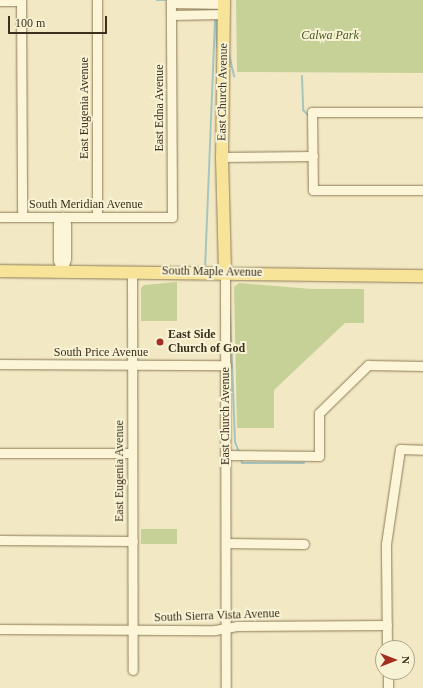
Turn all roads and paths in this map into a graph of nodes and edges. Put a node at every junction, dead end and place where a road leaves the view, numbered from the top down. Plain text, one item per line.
1 (97, 0) edge
2 (0, 1) edge
3 (21, 1) edge
4 (171, 2) edge
5 (224, 6) edge
6 (171, 15) junction
7 (423, 112) edge
8 (313, 156) junction
9 (222, 157) junction
10 (423, 190) edge
11 (97, 216) junction
12 (0, 217) edge
13 (22, 217) junction
14 (63, 217) junction
15 (172, 217) joint
16 (62, 270) junction
17 (0, 271) edge
18 (132, 271) junction
19 (225, 272) junction
20 (423, 276) edge
21 (0, 364) edge
22 (132, 364) junction
23 (226, 365) junction
24 (423, 366) edge
25 (423, 450) edge
26 (132, 453) junction
27 (0, 454) edge
28 (226, 455) junction
29 (0, 540) edge
30 (133, 541) junction
31 (227, 544) junction
32 (304, 544) dead end
33 (387, 626) junction
34 (226, 628) junction
35 (0, 629) edge
36 (132, 630) junction
37 (387, 640) edge
38 (133, 670) dead end
39 (226, 688) edge

1 - 11 street, East Eugenia Avenue
2 - 3 street
3 - 13 street
4 - 5 street
4 - 6 street, East Edna Avenue
5 - 6 street
5 - 9 main road, East Church Avenue
6 - 15 street, East Edna Avenue
7 - 8 street
8 - 9 street
8 - 10 street
9 - 19 main road, East Church Avenue
11 - 14 street, South Meridian Avenue
11 - 15 street, South Meridian Avenue
12 - 13 street, South Meridian Avenue
13 - 14 street, South Meridian Avenue
14 - 16 street
16 - 17 main road, South Maple Avenue
16 - 18 main road, South Maple Avenue
18 - 19 main road, South Maple Avenue
18 - 22 street, East Eugenia Avenue
19 - 20 main road, South Maple Avenue
19 - 23 street, East Church Avenue
21 - 22 street, South Price Avenue
22 - 23 street, South Price Avenue
22 - 26 street, East Eugenia Avenue
23 - 28 street, East Church Avenue
24 - 28 street
25 - 33 street
26 - 27 street
26 - 30 street, East Eugenia Avenue
28 - 31 street, East Church Avenue
29 - 30 street
30 - 36 street, East Eugenia Avenue
31 - 32 street
31 - 34 street, East Church Avenue
33 - 34 street, South Sierra Vista Avenue
33 - 37 street
34 - 36 street, South Sierra Vista Avenue
34 - 39 street, East Church Avenue
35 - 36 street, South Sierra Vista Avenue
36 - 38 street, East Eugenia Avenue

